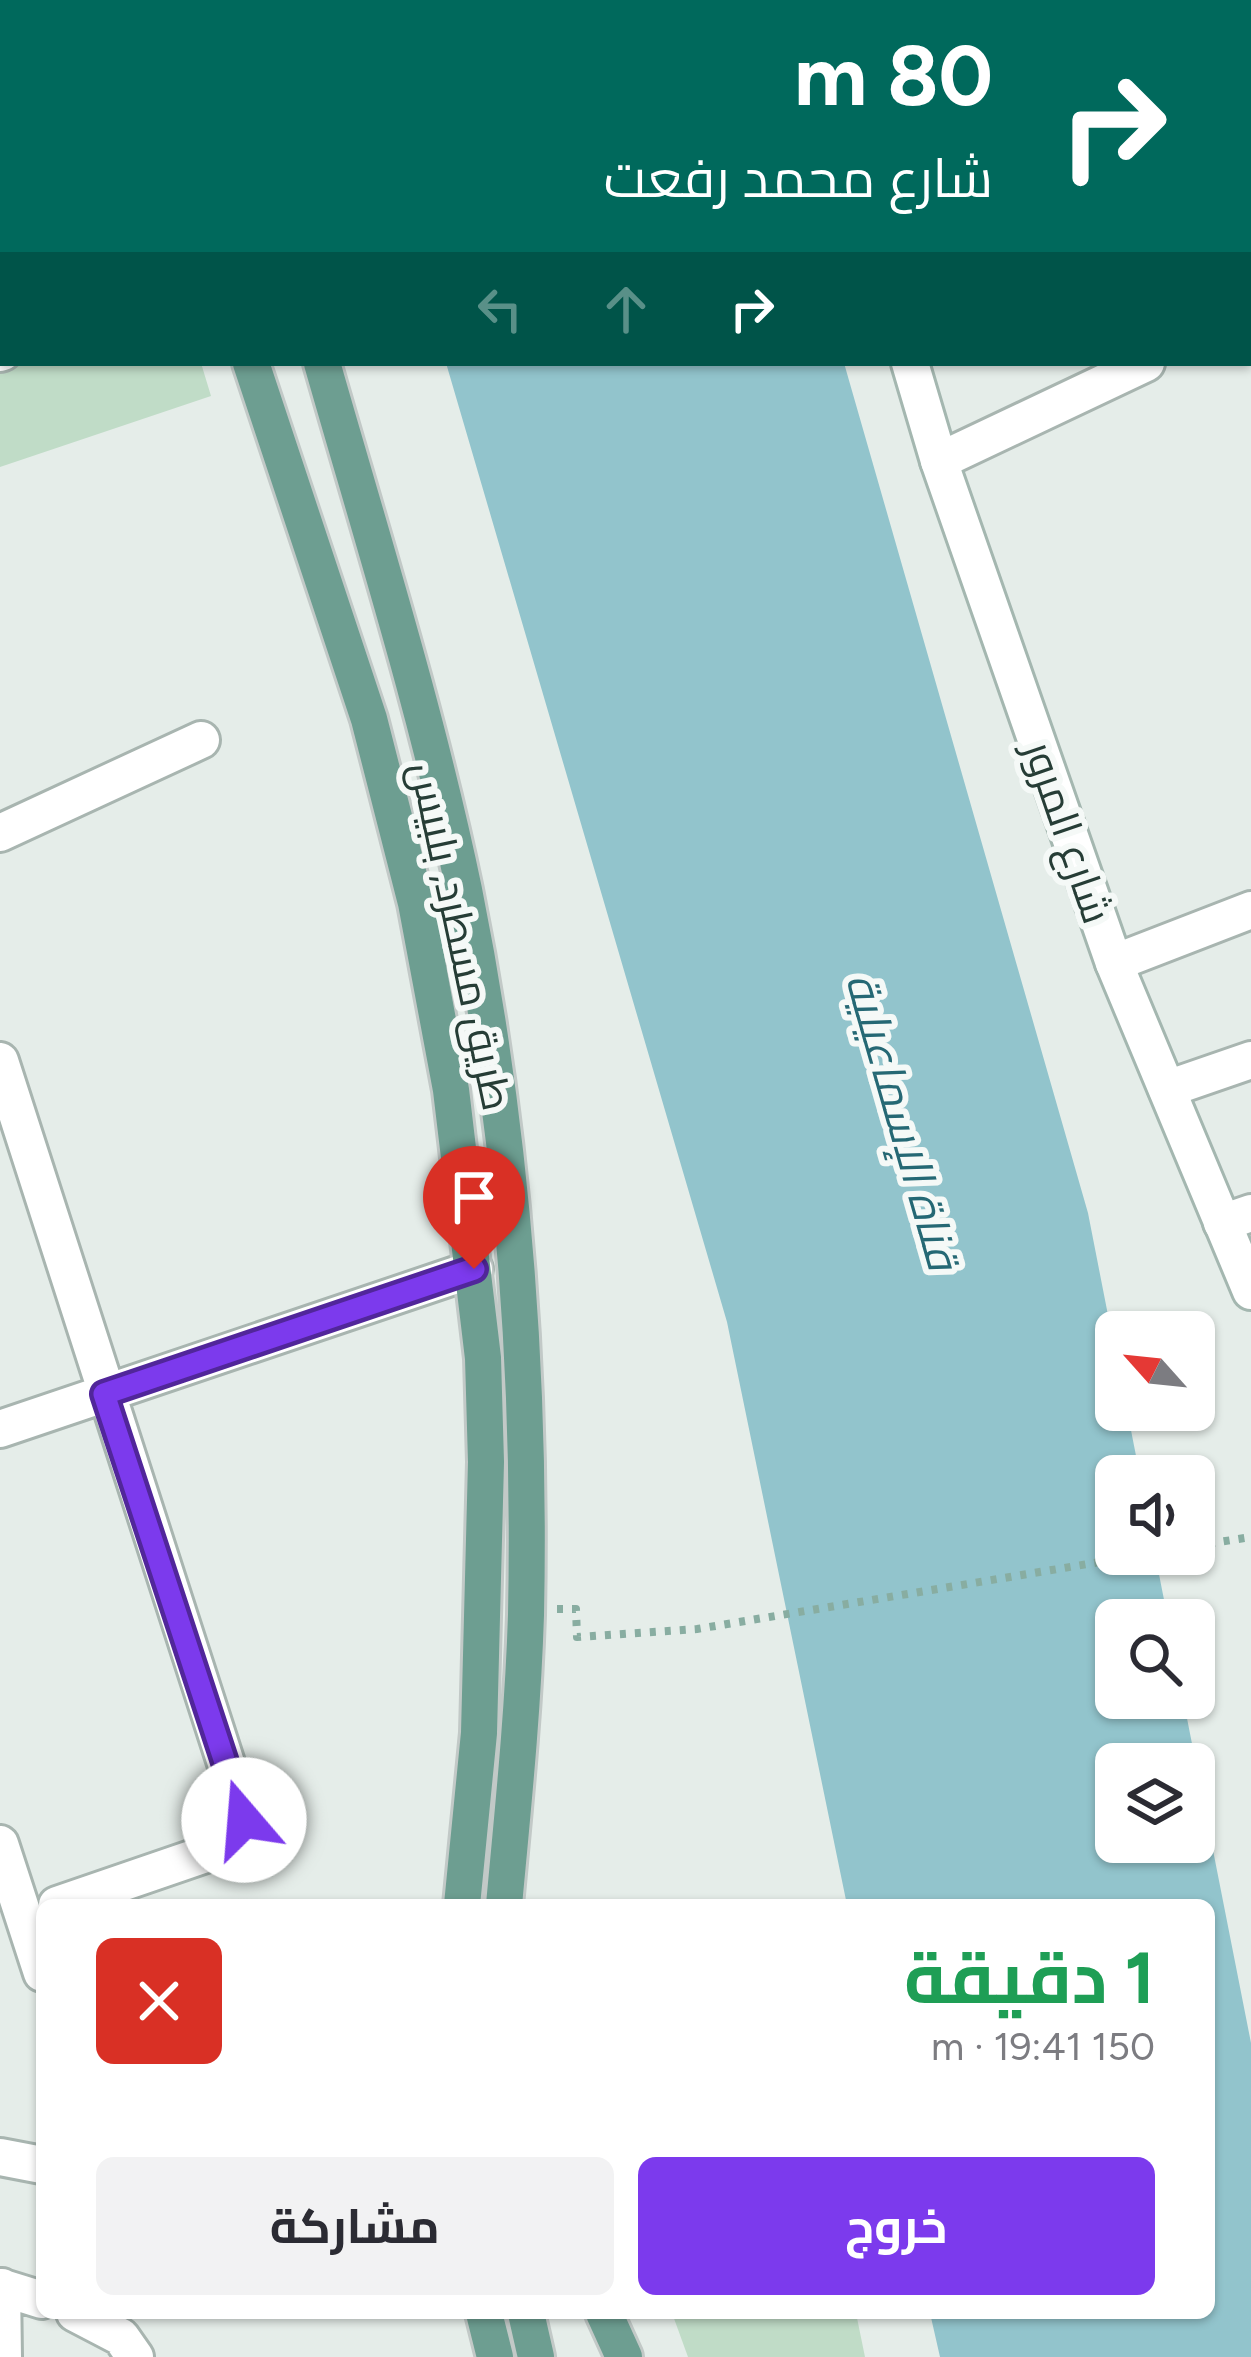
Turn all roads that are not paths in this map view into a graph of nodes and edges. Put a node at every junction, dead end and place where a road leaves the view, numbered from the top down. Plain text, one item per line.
1 (252, 366) edge
2 (323, 366) edge
3 (911, 366) edge
4 (1140, 366) edge
5 (939, 461) junction
6 (200, 740) dead end
7 (0, 833) edge
8 (1251, 910) edge
9 (1114, 963) junction
10 (1251, 1060) edge
11 (0, 1061) edge
12 (1167, 1089) junction
13 (1237, 1218) edge
14 (474, 1269) junction
15 (1251, 1291) edge
16 (104, 1394) junction
17 (0, 1429) edge
18 (0, 1844) edge
19 (75, 1899) edge
20 (463, 1899) edge
21 (505, 1899) edge
22 (31, 1914) edge
23 (0, 2157) edge
24 (36, 2164) edge
25 (1, 2287) edge
26 (36, 2298) edge
27 (86, 2319) edge
28 (486, 2319) edge
29 (527, 2319) edge
30 (607, 2319) edge
31 (3, 2357) edge
32 (135, 2357) edge
33 (495, 2357) edge
34 (536, 2357) edge
35 (624, 2357) edge

1 - 14 main road, طريق مسطرد, بلبيس
2 - 21 main road, طريق مسطرد, بلبيس
3 - 5 street, شارع المرور
4 - 5 street
5 - 9 street, شارع المرور
6 - 7 street
8 - 9 street
9 - 12 street, شارع المرور
10 - 12 street
11 - 16 street
12 - 13 street, شارع المرور
13 - 15 street, شارع المرور
14 - 16 street
14 - 20 main road, طريق مسطرد, بلبيس
16 - 17 street
16 - 19 street
18 - 22 street
23 - 24 street
25 - 26 street
25 - 31 street
27 - 32 street
28 - 33 main road
29 - 34 main road
30 - 35 main road

